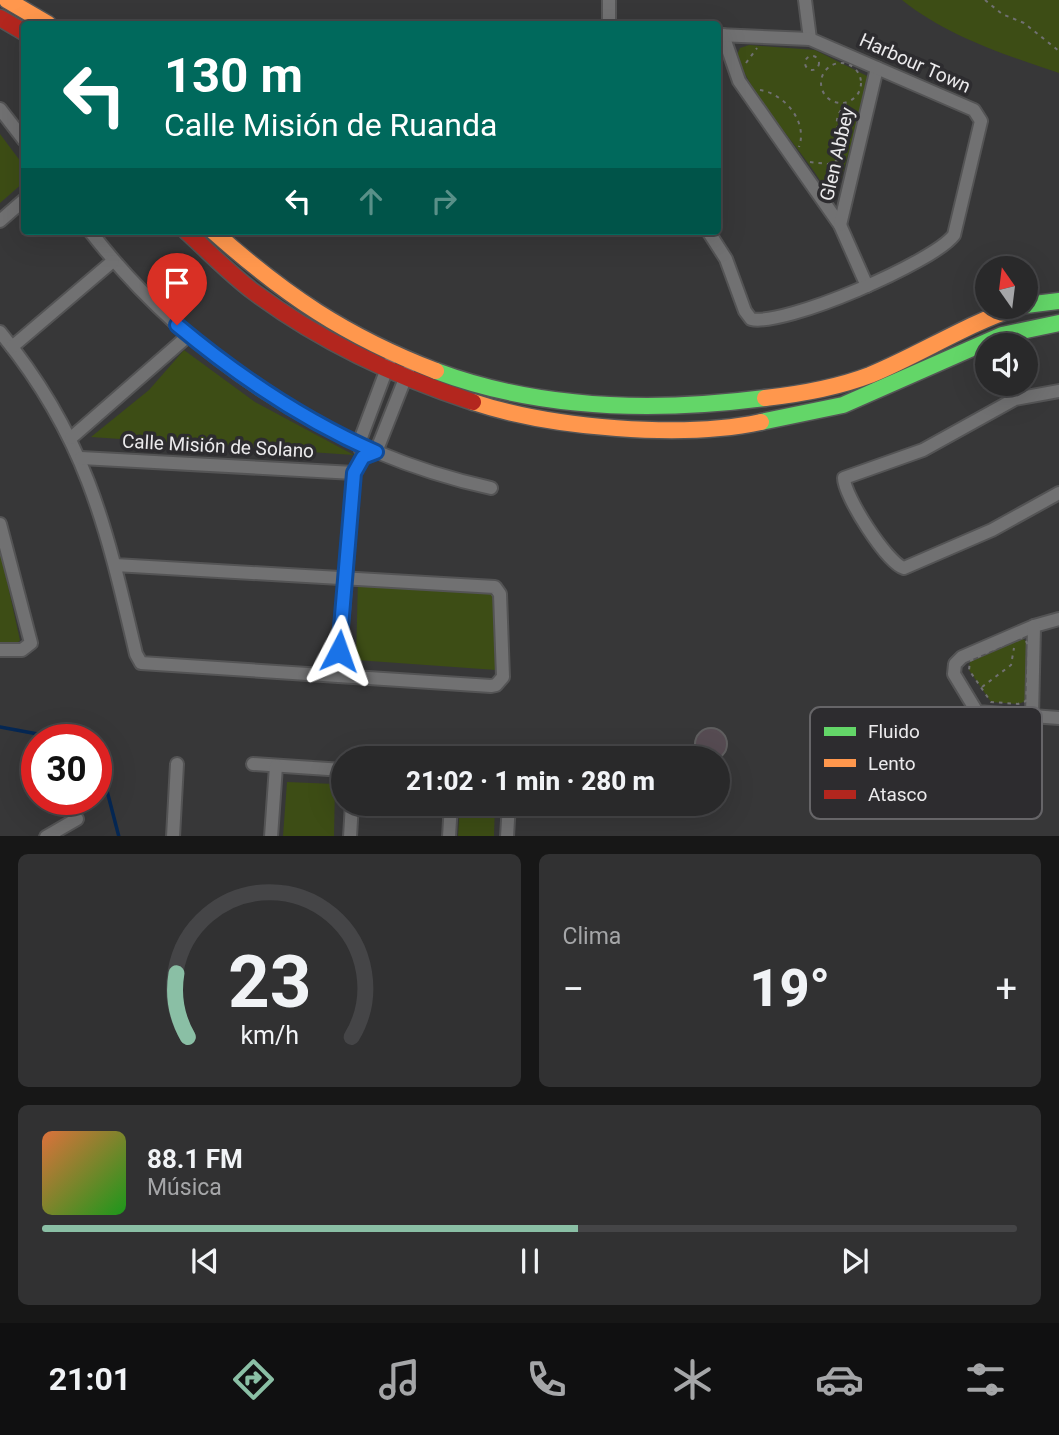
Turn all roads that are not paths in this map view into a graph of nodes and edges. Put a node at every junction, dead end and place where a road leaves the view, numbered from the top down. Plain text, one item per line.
1 (7, 0) edge
2 (609, 0) edge
3 (805, 0) edge
4 (0, 18) edge
5 (43, 21) edge
6 (609, 21) edge
7 (21, 30) edge
8 (721, 35) edge
9 (721, 37) edge
10 (810, 38) junction
11 (870, 70) junction
12 (0, 109) edge
13 (21, 136) edge
14 (21, 203) edge
15 (0, 221) edge
16 (840, 225) junction
17 (93, 235) edge
18 (191, 235) edge
19 (218, 235) edge
20 (711, 235) edge
21 (113, 261) junction
22 (867, 286) junction
23 (1059, 301) edge
24 (1038, 304) edge
25 (981, 319) edge
26 (1059, 323) edge
27 (0, 332) edge
28 (189, 335) junction
29 (12, 347) junction
30 (392, 355) junction
31 (411, 363) junction
32 (385, 373) junction
33 (404, 381) junction
34 (1059, 391) edge
35 (699, 406) junction
36 (662, 428) junction
37 (71, 438) junction
38 (359, 443) junction
39 (376, 452) junction
40 (363, 457) junction
41 (81, 458) junction
42 (354, 473) junction
43 (491, 488) dead end
44 (1059, 493) edge
45 (0, 524) edge
46 (115, 565) junction
47 (344, 577) junction
48 (1059, 619) edge
49 (1034, 625) junction
50 (0, 650) edge
51 (338, 675) junction
52 (973, 707) edge
53 (1032, 707) edge
54 (177, 764) dead end
55 (253, 764) dead end
56 (276, 766) junction
57 (331, 769) edge
58 (351, 816) edge
59 (450, 816) edge
60 (509, 816) edge
61 (77, 819) dead end
62 (46, 836) edge
63 (173, 836) edge
64 (271, 836) edge
65 (350, 836) edge
66 (449, 836) edge
67 (508, 836) edge

1 - 5 main road
2 - 6 street
3 - 10 street
4 - 7 main road
8 - 10 street
9 - 16 street
10 - 11 street, Harbour Town
11 - 16 street, Glen Abbey
11 - 22 street, Harbour Town
12 - 13 street
14 - 15 street
16 - 22 street, Glen Abbey
17 - 21 street
18 - 32 main road
19 - 30 main road
20 - 22 street, Harbour Town
21 - 28 street
21 - 29 street
23 - 24 main road
25 - 35 main road
26 - 36 main road
27 - 29 street
28 - 37 street
28 - 38 street
29 - 37 street
30 - 31 main road
30 - 32 street
31 - 33 street
31 - 35 main road
32 - 33 main road
32 - 38 street
33 - 36 main road
33 - 39 street
34 - 44 street
35 - 36 main road
37 - 41 street
38 - 39 street
38 - 40 street
39 - 40 street
39 - 43 street
40 - 42 street
41 - 42 street, Calle Misión de Solano
41 - 46 street
42 - 47 street
45 - 50 street
46 - 47 street
46 - 51 street
47 - 51 street
47 - 51 street
48 - 49 street
49 - 52 street
49 - 53 street
54 - 63 street
55 - 56 street
56 - 57 street
56 - 64 street
58 - 65 street
59 - 66 street
60 - 67 street
61 - 62 street

